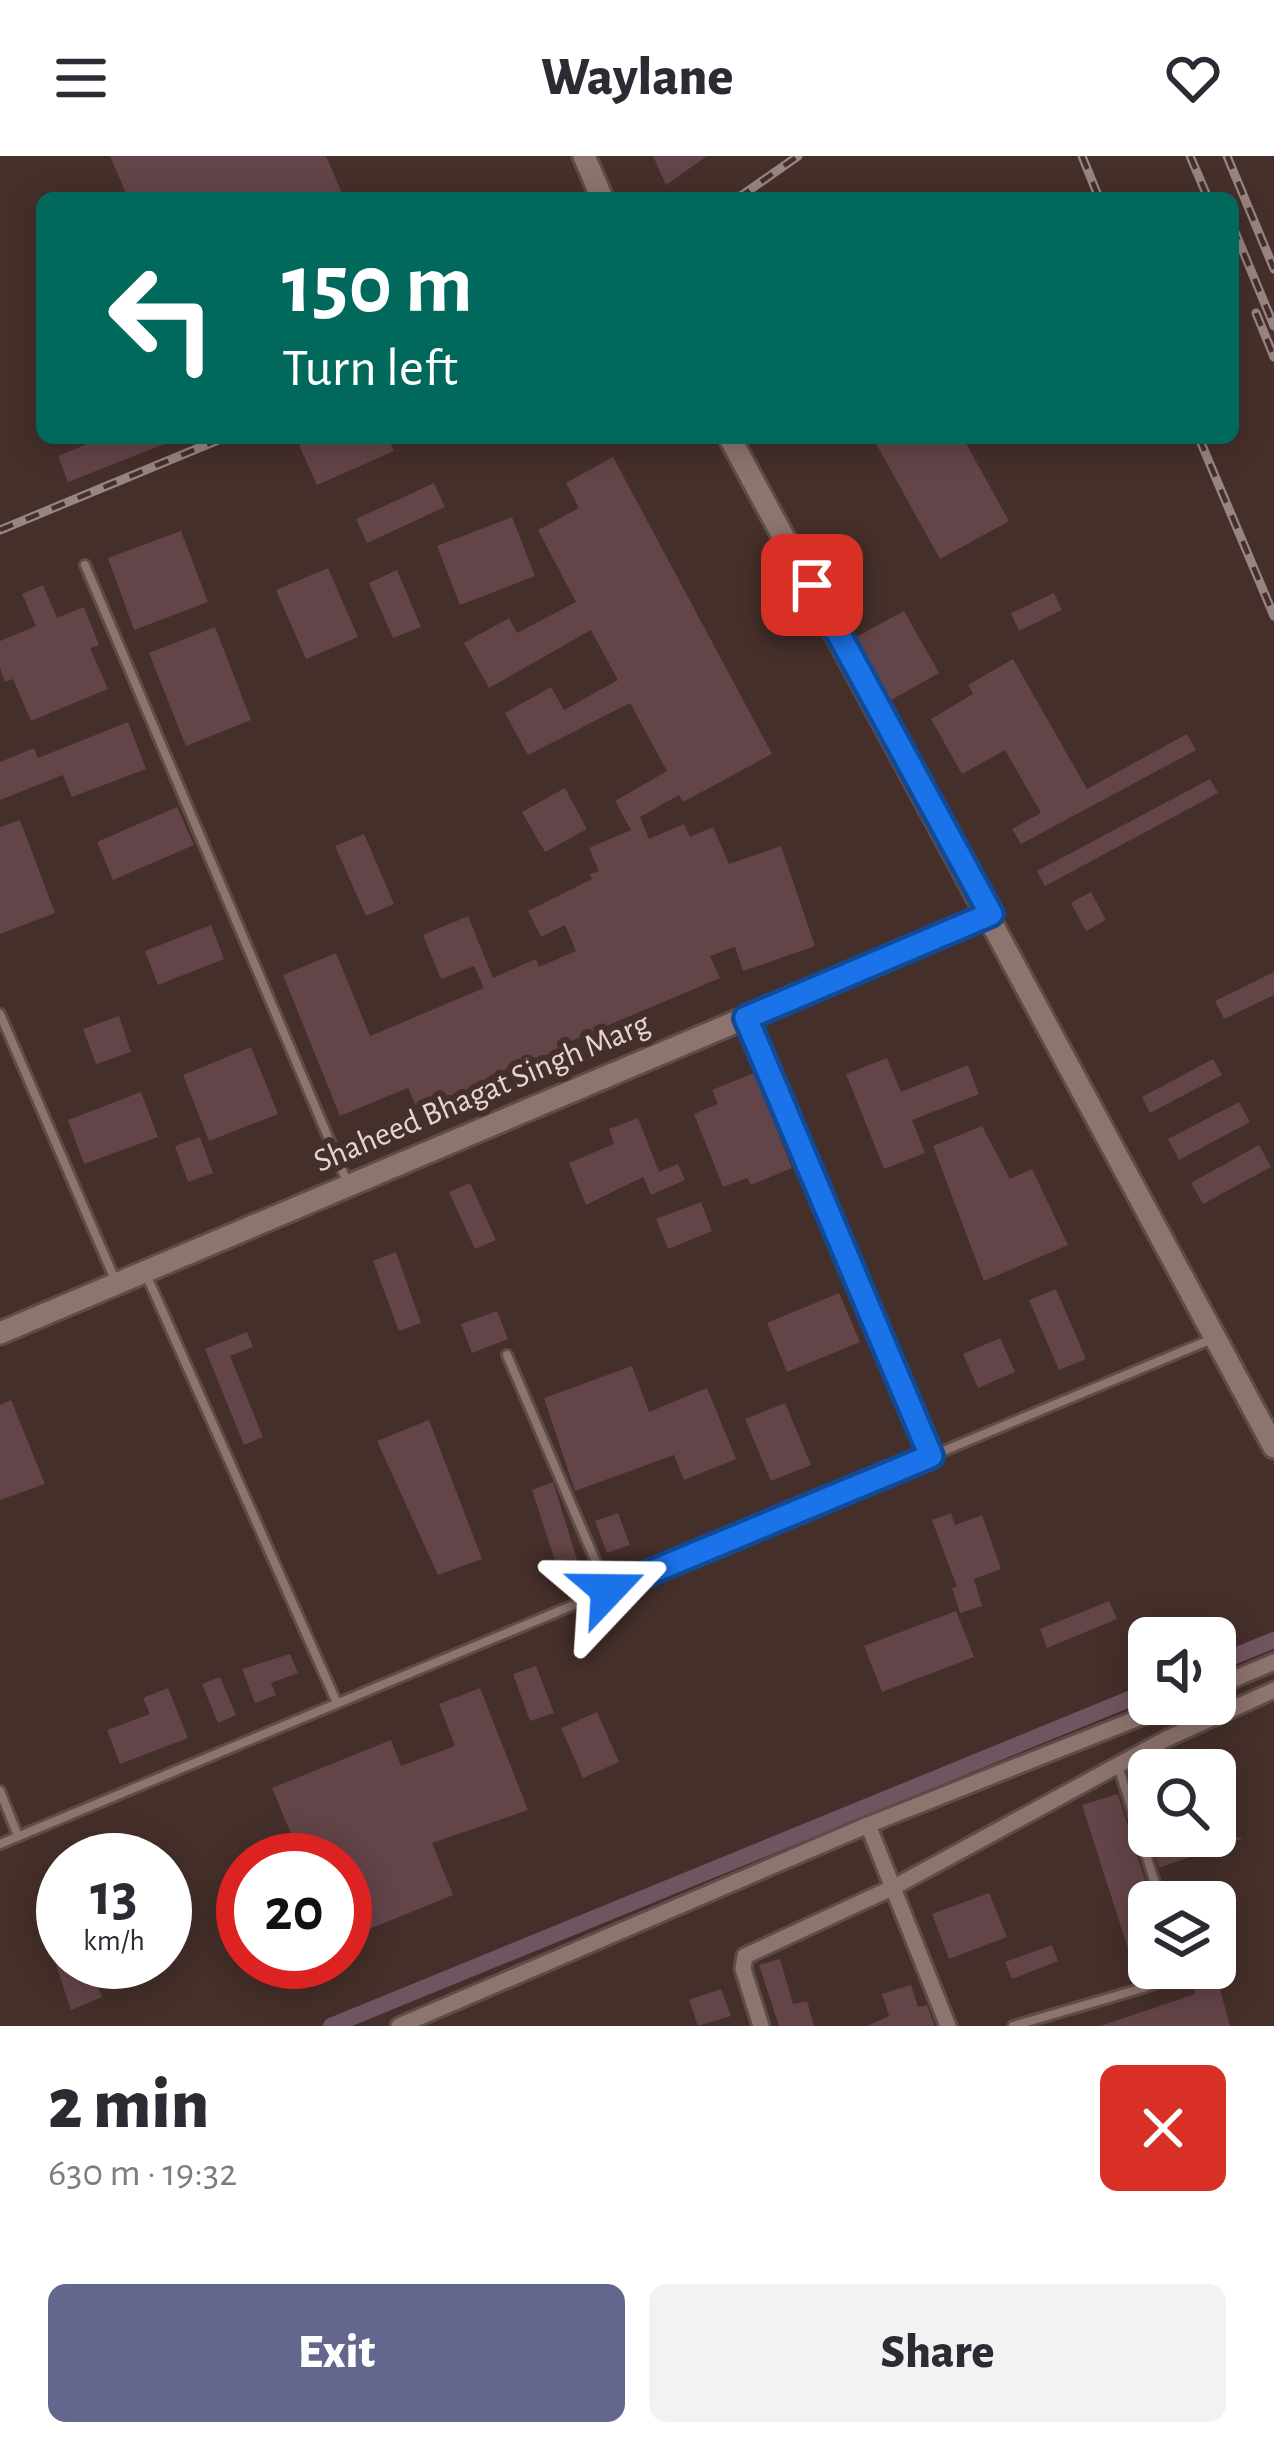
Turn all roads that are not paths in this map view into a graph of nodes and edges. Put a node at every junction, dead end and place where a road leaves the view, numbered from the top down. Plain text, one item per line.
1 (584, 156) edge
2 (599, 192) edge
3 (733, 444) edge
4 (85, 565) dead end
5 (991, 914) junction
6 (0, 1014) edge
7 (746, 1018) junction
8 (349, 1186) junction
9 (145, 1272) junction
10 (117, 1283) junction
11 (0, 1333) edge
12 (1215, 1338) junction
13 (507, 1355) dead end
14 (1274, 1447) edge
15 (931, 1456) junction
16 (608, 1590) junction
17 (1274, 1662) edge
18 (1236, 1678) edge
19 (1274, 1690) edge
20 (337, 1703) junction
21 (1128, 1722) edge
22 (1118, 1766) junction
23 (0, 1791) edge
24 (868, 1825) junction
25 (18, 1836) junction
26 (0, 1844) edge
27 (1154, 1881) edge
28 (894, 1887) junction
29 (1136, 1989) edge
30 (399, 2026) edge
31 (761, 2026) edge
32 (948, 2026) edge
33 (1013, 2026) edge

1 - 2 street
3 - 5 street
4 - 8 lane
5 - 7 street, Shaheed Bhagat Singh Marg
5 - 12 street
6 - 10 lane
7 - 8 street, Shaheed Bhagat Singh Marg
7 - 15 lane
8 - 9 street, Shaheed Bhagat Singh Marg
9 - 10 street, Shaheed Bhagat Singh Marg
9 - 20 lane
10 - 11 street, Shaheed Bhagat Singh Marg
12 - 14 street
12 - 15 lane
13 - 16 lane
15 - 16 lane
16 - 20 lane
17 - 18 street
19 - 22 street
20 - 25 lane
21 - 24 street
22 - 27 lane
22 - 28 street
23 - 25 lane
24 - 28 street
24 - 30 street
25 - 26 lane
28 - 31 street
28 - 32 street
29 - 33 lane

